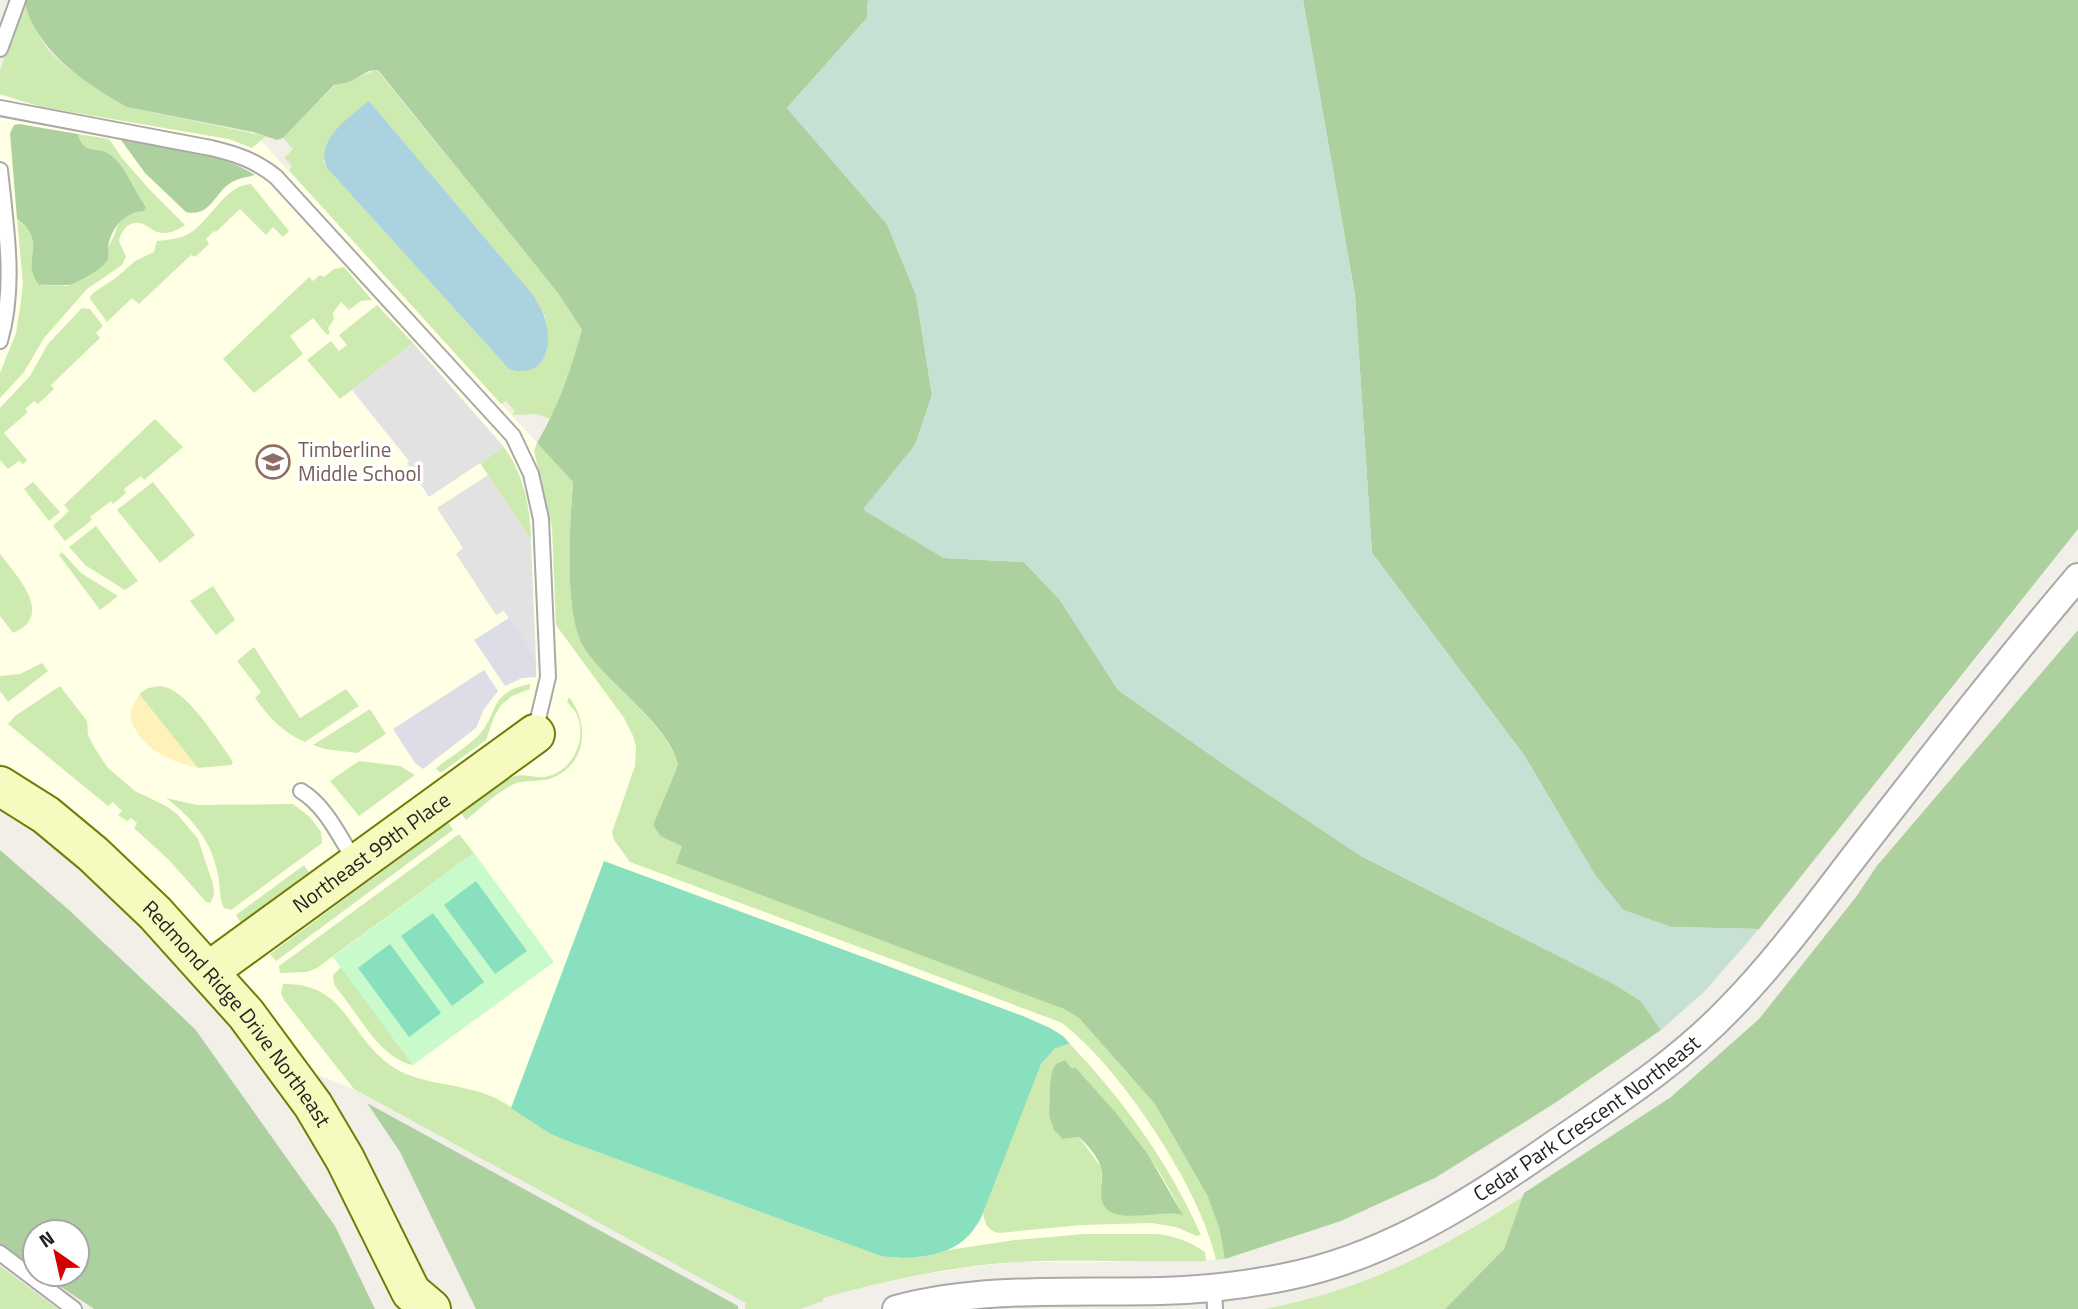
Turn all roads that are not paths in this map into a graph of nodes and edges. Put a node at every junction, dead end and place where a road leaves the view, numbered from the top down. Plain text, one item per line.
1 (18, 0) edge
2 (0, 49) edge
3 (0, 108) edge
4 (0, 170) edge
5 (0, 341) edge
6 (2078, 577) edge
7 (535, 734) joint
8 (0, 786) edge
9 (301, 791) dead end
10 (357, 864) junction
11 (209, 971) junction
12 (0, 1253) edge
13 (1215, 1298) edge
14 (417, 1303) edge
15 (74, 1309) edge
16 (896, 1309) edge

1 - 2 lane
3 - 7 lane
4 - 5 lane
6 - 13 street, Cedar Park Crescent Northeast
7 - 10 street, Northeast 99th Place
8 - 11 street, Redmond Ridge Drive Northeast
9 - 10 lane
10 - 11 street, Northeast 99th Place
11 - 14 street, Redmond Ridge Drive Northeast
12 - 15 lane
13 - 16 street, Cedar Park Crescent Northeast

